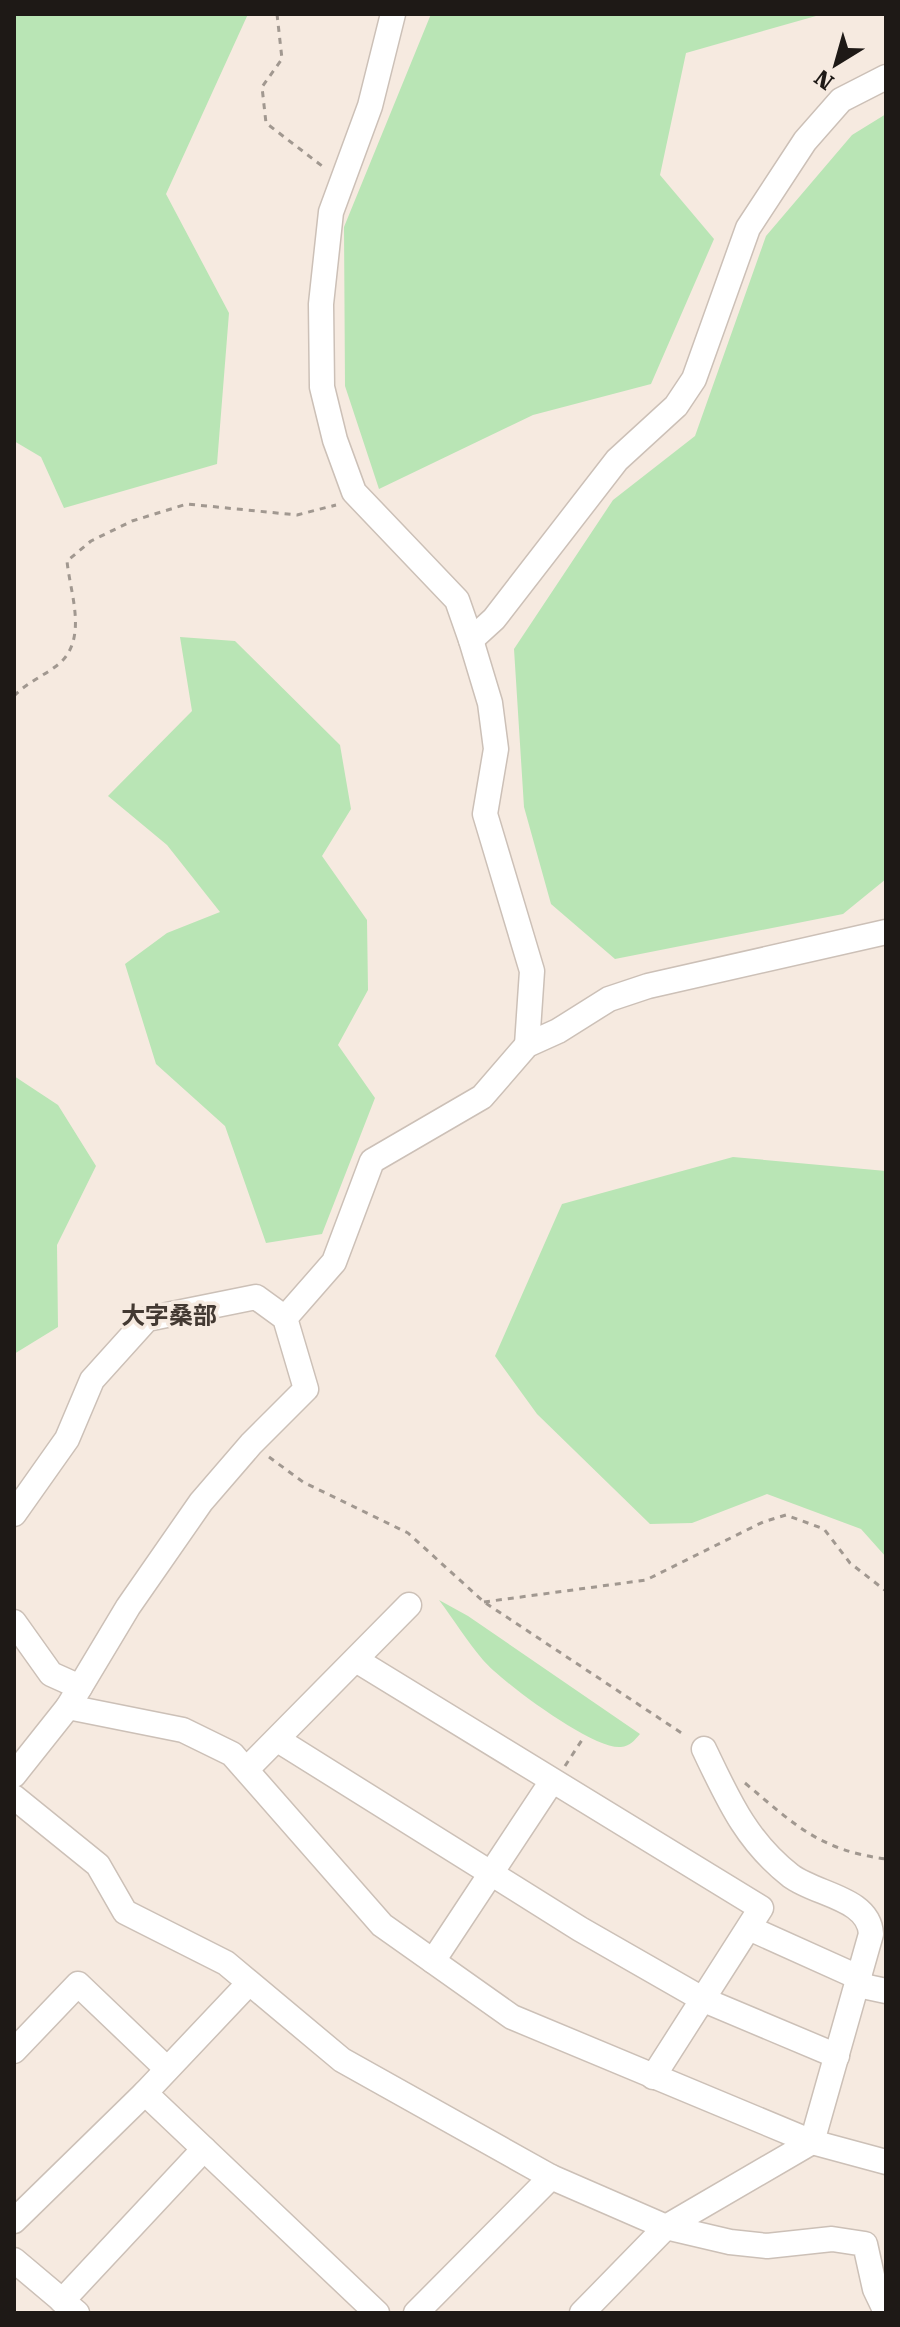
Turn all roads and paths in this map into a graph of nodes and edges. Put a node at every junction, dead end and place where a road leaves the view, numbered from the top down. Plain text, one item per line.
1 (277, 14) edge
2 (393, 14) edge
3 (886, 77) edge
4 (342, 181) junction
5 (359, 499) junction
6 (471, 640) junction
7 (14, 696) edge
8 (886, 932) edge
9 (527, 1045) junction
10 (285, 1318) junction
11 (251, 1444) junction
12 (14, 1514) edge
13 (886, 1591) edge
14 (484, 1602) junction
15 (409, 1605) dead end
16 (14, 1622) edge
17 (356, 1660) junction
18 (74, 1697) junction
19 (278, 1740) junction
20 (582, 1740) dead end
21 (704, 1749) joint
22 (247, 1769) junction
23 (14, 1775) edge
24 (739, 1778) dead end
25 (553, 1782) junction
26 (14, 1797) edge
27 (886, 1859) edge
28 (492, 1874) junction
29 (749, 1928) junction
30 (433, 1961) junction
31 (859, 1981) junction
32 (249, 1983) junction
33 (886, 1991) edge
34 (704, 2000) junction
35 (14, 2051) edge
36 (837, 2056) junction
37 (167, 2069) junction
38 (653, 2077) junction
39 (145, 2093) junction
40 (812, 2142) junction
41 (204, 2149) junction
42 (886, 2162) edge
43 (551, 2177) junction
44 (14, 2221) edge
45 (666, 2227) junction
46 (16, 2265) edge
47 (69, 2307) edge
48 (886, 2312) edge
49 (377, 2313) edge
50 (416, 2313) edge
51 (582, 2313) edge

1 - 4 path
2 - 4 street
3 - 6 street
4 - 5 street
5 - 6 street
5 - 7 path
6 - 9 street
8 - 9 street
9 - 10 street
10 - 11 street
10 - 12 street
11 - 14 path
11 - 18 street
13 - 14 path
14 - 21 path
15 - 17 street
16 - 18 street
17 - 19 street
17 - 25 street
18 - 22 street
18 - 23 street
19 - 22 street
19 - 28 street
20 - 25 path
21 - 31 street
22 - 30 street
24 - 27 path
25 - 28 street
25 - 29 street
26 - 32 street
28 - 30 street
28 - 34 street
29 - 31 street
29 - 34 street
30 - 38 street
31 - 33 street
31 - 36 street
32 - 37 street
32 - 43 street
34 - 36 street
34 - 38 street
35 - 37 street
36 - 40 street
37 - 39 street
38 - 40 street
39 - 41 street
39 - 44 street
40 - 42 street
40 - 45 street
41 - 47 street
41 - 49 street
43 - 45 street
43 - 50 street
45 - 48 street
45 - 51 street
46 - 47 street

